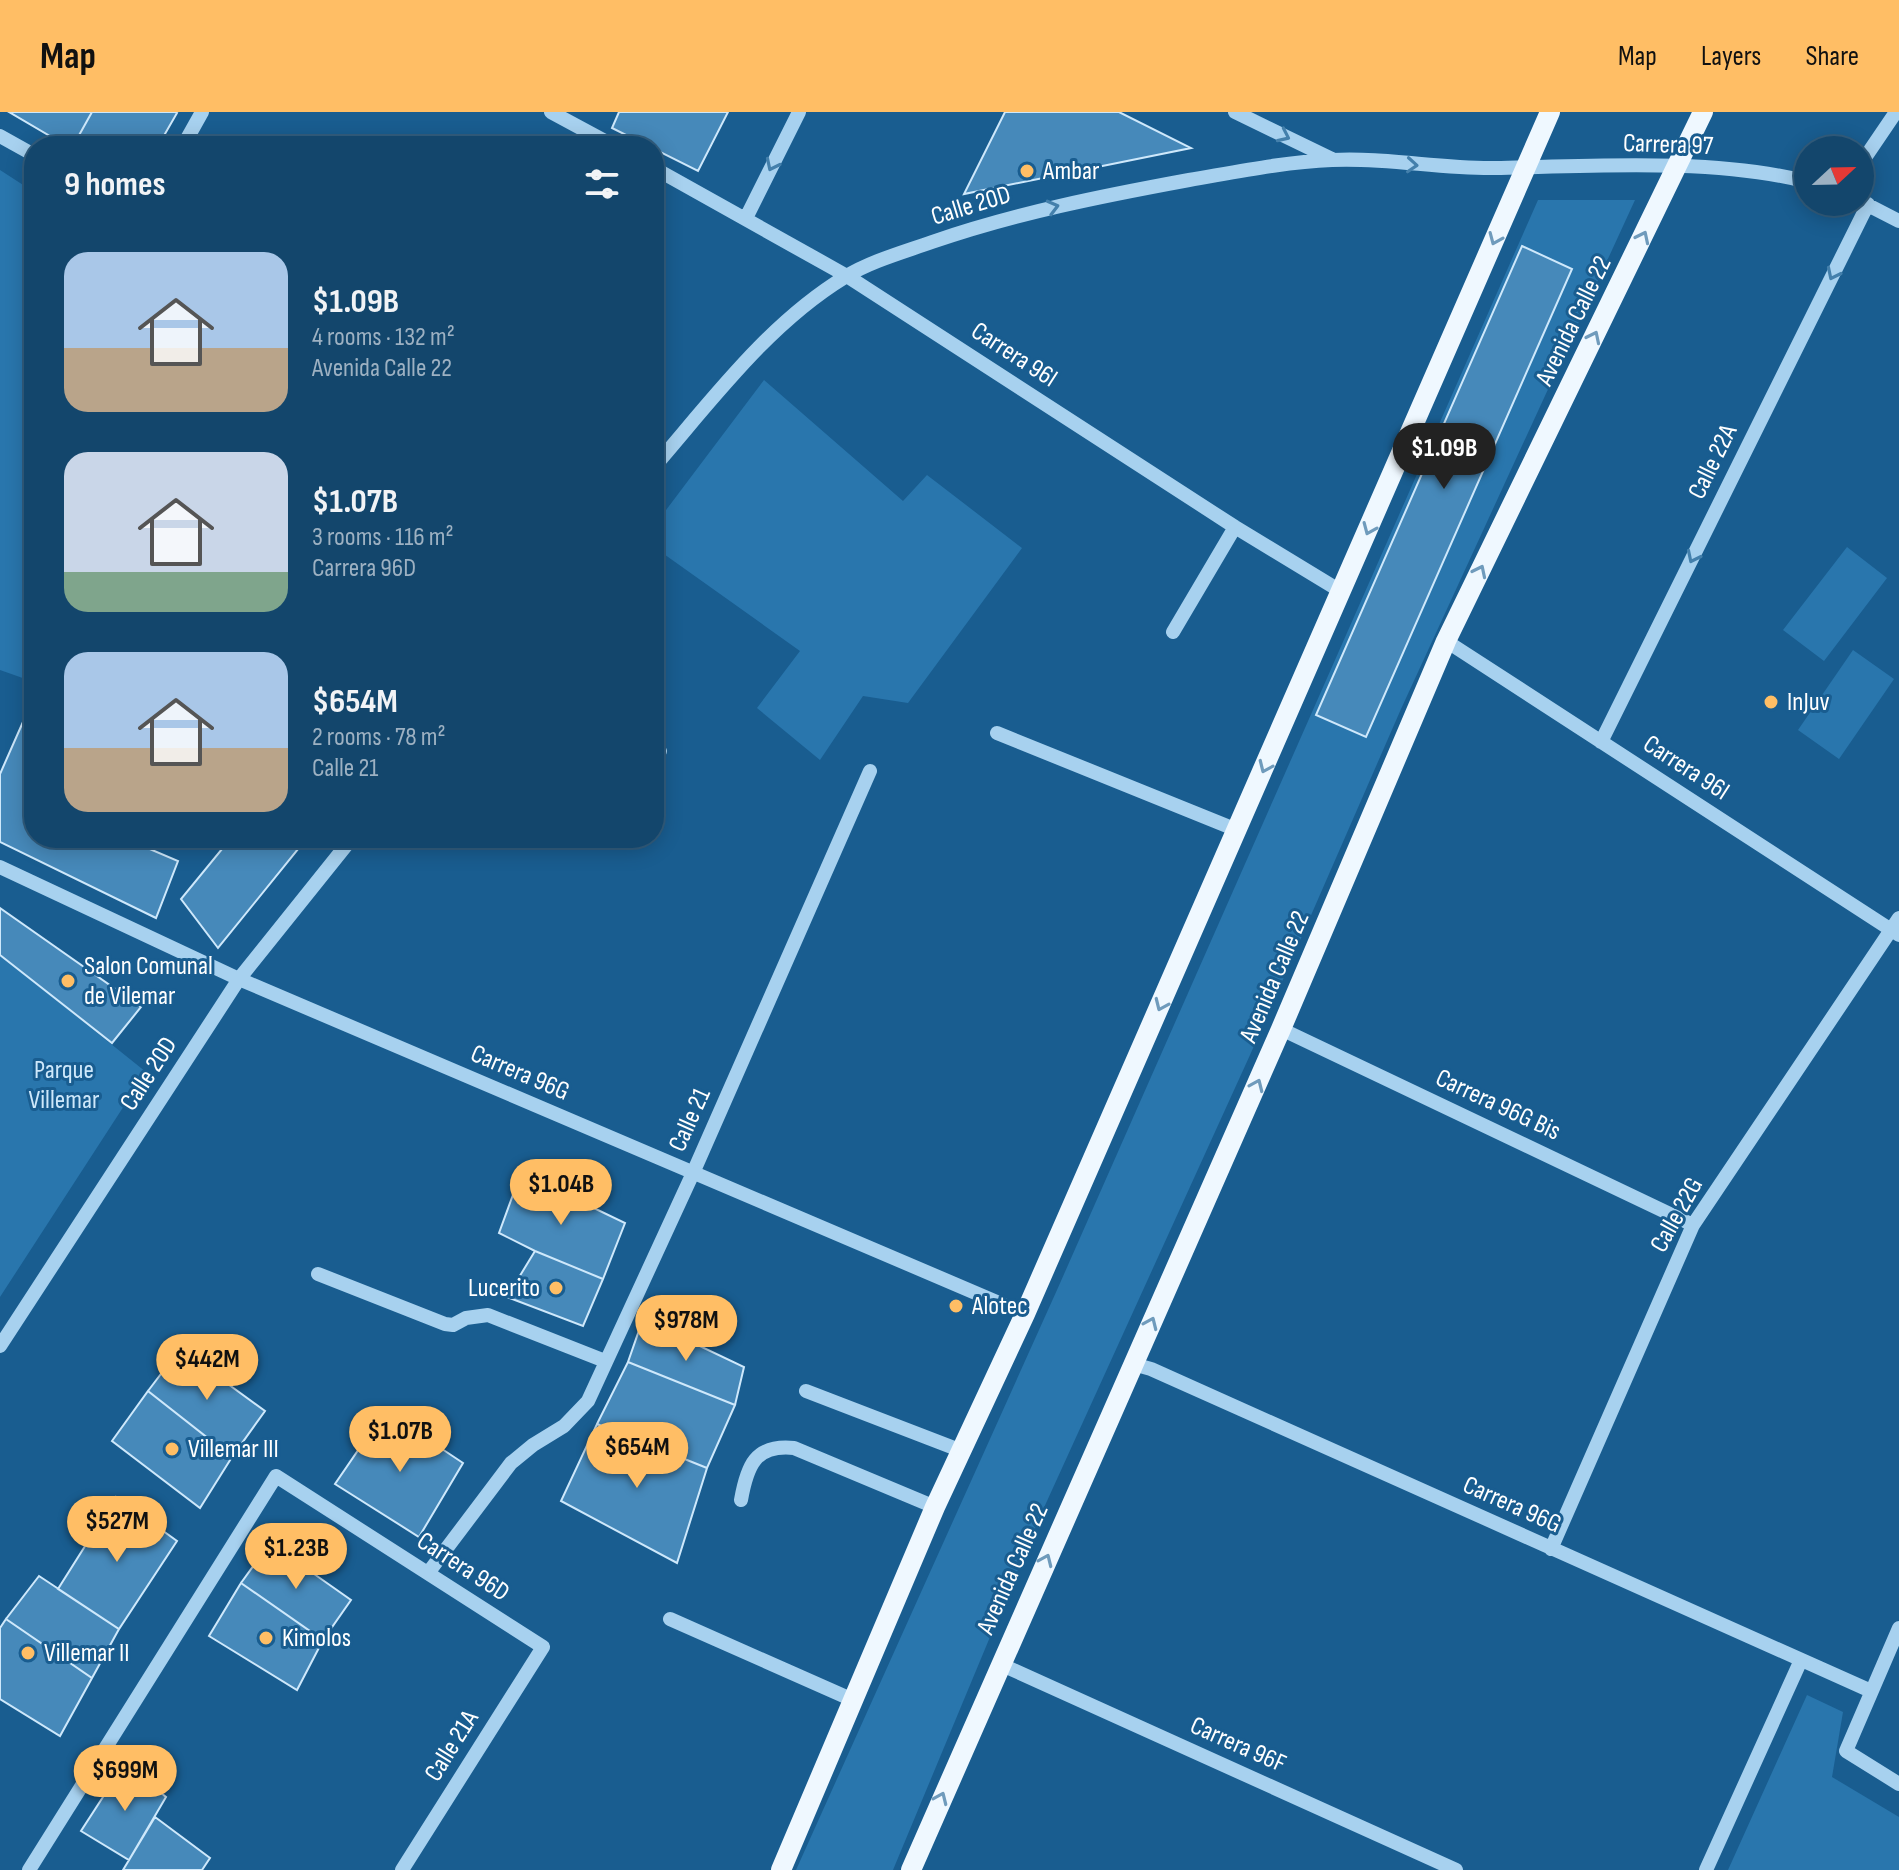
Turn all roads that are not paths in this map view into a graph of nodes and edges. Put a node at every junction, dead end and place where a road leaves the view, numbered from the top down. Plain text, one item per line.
1 (202, 112) edge
2 (551, 112) edge
3 (799, 112) edge
4 (1235, 112) edge
5 (1550, 112) edge
6 (1703, 112) edge
7 (1896, 112) edge
8 (0, 136) edge
9 (189, 136) edge
10 (595, 136) edge
11 (1874, 144) edge
12 (24, 149) edge
13 (1334, 160) junction
14 (1526, 167) junction
15 (1678, 167) junction
16 (664, 173) edge
17 (1794, 180) edge
18 (1874, 207) edge
19 (1857, 216) edge
20 (746, 218) junction
21 (1899, 221) edge
22 (847, 276) junction
23 (664, 456) edge
24 (1235, 527) junction
25 (1342, 592) junction
26 (1173, 632) dead end
27 (1446, 641) junction
28 (997, 733) dead end
29 (1601, 742) junction
30 (870, 771) dead end
31 (1237, 830) junction
32 (344, 848) edge
33 (0, 867) edge
34 (1896, 927) edge
35 (239, 979) junction
36 (1281, 1029) junction
37 (693, 1173) junction
38 (1693, 1225) junction
39 (318, 1274) dead end
40 (1025, 1314) junction
41 (0, 1346) edge
42 (605, 1361) junction
43 (1133, 1364) junction
44 (806, 1391) dead end
45 (962, 1451) junction
46 (741, 1500) dead end
47 (935, 1507) junction
48 (1551, 1549) junction
49 (428, 1573) junction
50 (670, 1619) dead end
51 (1899, 1628) edge
52 (543, 1647) joint
53 (1801, 1660) junction
54 (1000, 1664) junction
55 (1871, 1691) junction
56 (853, 1700) junction
57 (1899, 1784) edge
58 (29, 1870) edge
59 (402, 1870) edge
60 (781, 1870) edge
61 (911, 1870) edge
62 (1456, 1870) edge
63 (1706, 1870) edge

1 - 9 street
2 - 10 street
3 -> 20 street
4 -> 13 street
5 - 14 main road
6 - 15 main road, Avenida Calle 22
7 - 11 street
8 - 12 street
13 -> 14 street, Calle 20D
22 -> 13 street, Calle 20D
14 - 15 street, Carrera 97
14 -> 25 main road
15 - 17 street, Carrera 97
27 -> 15 main road, Avenida Calle 22
16 - 20 street, Carrera 96I
18 - 21 street
19 -> 29 street, Calle 22A
20 - 22 street, Carrera 96I
22 - 23 street, Calle 20D
22 - 24 street, Carrera 96I
24 - 25 street, Carrera 96I
24 - 26 street
25 -> 31 main road
27 - 29 street, Carrera 96I
27 - 36 main road, Avenida Calle 22
28 - 31 street
29 - 34 street, Carrera 96I
30 - 37 street, Calle 21
31 -> 40 main road
32 - 35 street, Calle 20D
33 - 35 street, Carrera 96G
34 - 38 street, Calle 22G
35 - 37 street, Carrera 96G
35 - 41 street, Calle 20D
36 - 38 street, Carrera 96G Bis
43 -> 36 main road, Avenida Calle 22
37 - 40 street, Carrera 96G
37 - 42 street, Calle 21
38 - 48 street, Calle 22G
39 - 42 street
40 - 45 main road
42 - 49 street, Calle 21
43 - 48 street, Carrera 96G
54 -> 43 main road, Avenida Calle 22
44 - 45 street
45 - 47 main road
46 - 47 street
47 - 56 main road
48 - 53 street, Carrera 96G
49 - 52 street, Carrera 96D
49 - 58 street, Carrera 96D
50 - 56 street
51 - 55 street
52 - 59 street, Calle 21A
53 - 55 street, Carrera 96G
53 - 63 street
61 -> 54 main road, Avenida Calle 22
54 - 62 street, Carrera 96F
55 - 57 street
56 - 60 main road

